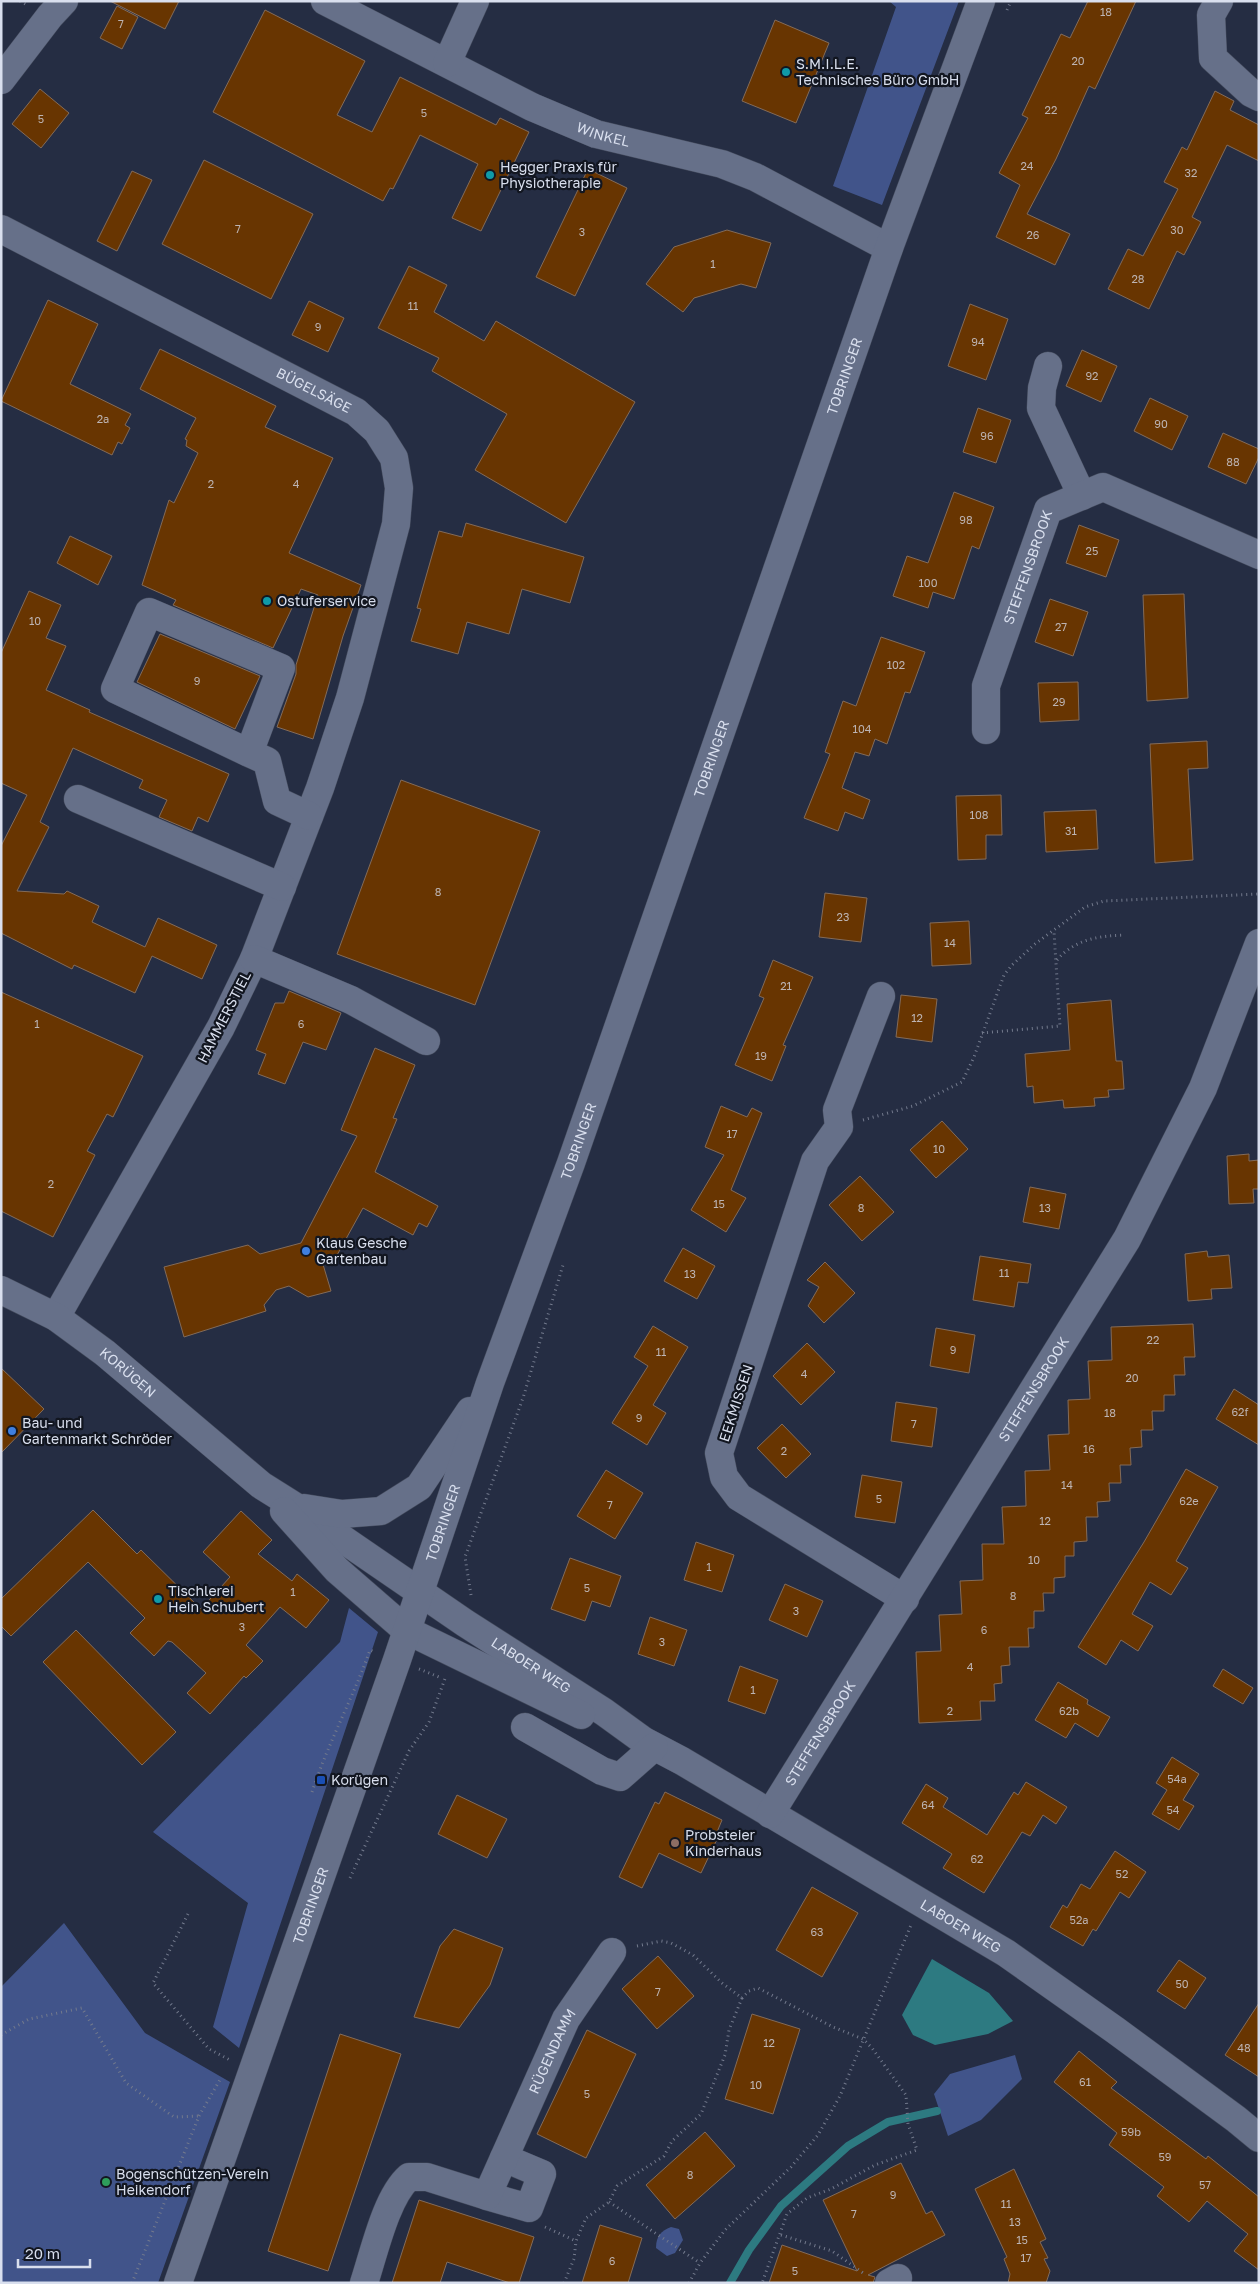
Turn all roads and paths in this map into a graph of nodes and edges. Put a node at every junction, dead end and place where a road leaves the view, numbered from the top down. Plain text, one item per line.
1 (64, 1) edge
2 (325, 1) edge
3 (475, 1) edge
4 (981, 1) edge
5 (1011, 1) edge
6 (1219, 1) edge
7 (1005, 16) dead end
8 (447, 63) junction
9 (1, 80) edge
10 (1259, 97) edge
11 (1, 229) edge
12 (889, 248) junction
13 (1048, 366) dead end
14 (1082, 496) junction
15 (1259, 556) edge
16 (350, 698) joint
17 (986, 730) dead end
18 (248, 753) junction
19 (78, 799) dead end
20 (309, 816) junction
21 (282, 887) junction
22 (1259, 894) edge
23 (1054, 931) junction
24 (1124, 935) dead end
25 (1259, 943) edge
26 (254, 959) junction
27 (1057, 960) junction
28 (881, 996) dead end
29 (982, 1033) junction
30 (426, 1041) dead end
31 (839, 1127) junction
32 (564, 1263) dead end
33 (1, 1290) edge
34 (56, 1317) junction
35 (490, 1383) junction
36 (262, 1485) junction
37 (296, 1507) junction
38 (435, 1544) junction
39 (466, 1557) junction
40 (418, 1591) junction
41 (905, 1599) junction
42 (465, 1624) junction
43 (406, 1630) junction
44 (454, 1653) junction
45 (525, 1727) dead end
46 (649, 1744) junction
47 (770, 1814) junction
48 (347, 1884) dead end
49 (920, 1904) junction
50 (188, 1914) dead end
51 (612, 1952) joint
52 (742, 1998) junction
53 (1, 2035) edge
54 (863, 2039) junction
55 (242, 2065) junction
56 (227, 2068) dead end
57 (222, 2076) dead end
58 (199, 2116) junction
59 (1259, 2138) edge
60 (504, 2158) junction
61 (487, 2196) junction
62 (609, 2202) junction
63 (529, 2208) junction
64 (781, 2235) junction
65 (576, 2242) junction
66 (700, 2263) junction
67 (886, 2279) edge
68 (132, 2283) edge
69 (178, 2283) edge
70 (364, 2283) edge
71 (564, 2283) edge
72 (689, 2283) edge
73 (762, 2283) edge

1 - 9 street
2 - 8 street, WINKEL
3 - 8 street
4 - 12 street, TOBRINGER
5 - 7 path
6 - 10 street
8 - 12 street, WINKEL
11 - 16 street, BÜGELSÄGE
12 - 35 street, TOBRINGER
13 - 14 street
14 - 15 street, STEFFENSBROOK
14 - 17 street, STEFFENSBROOK
16 - 20 street, HAMMERSTIEL
18 - 18 street
18 - 20 street
19 - 21 street
20 - 21 street, HAMMERSTIEL
21 - 26 street, HAMMERSTIEL
22 - 23 path
23 - 27 path
23 - 29 path
24 - 27 path
25 - 41 street, STEFFENSBROOK
26 - 30 street
26 - 34 street, HAMMERSTIEL
27 - 29 path
28 - 31 street
29 - 31 path
31 - 41 street, EEKMISSEN
32 - 39 path
33 - 34 street, KORÜGEN
34 - 36 street, KORÜGEN
35 - 37 street
35 - 38 street, TOBRINGER
36 - 37 street, KORÜGEN
36 - 43 street, LABOER WEG
37 - 40 street, KORÜGEN
38 - 39 path
38 - 40 street, TOBRINGER
39 - 42 path
40 - 42 street, LABOER WEG
40 - 43 street, TOBRINGER
41 - 47 street, STEFFENSBROOK
42 - 46 street, LABOER WEG
43 - 44 street, LABOER WEG
43 - 55 street, TOBRINGER
44 - 46 street, LABOER WEG
44 - 48 path
45 - 46 street
46 - 47 street, LABOER WEG
47 - 49 street, LABOER WEG
49 - 54 path
49 - 59 street, LABOER WEG
50 - 55 path
51 - 52 path
51 - 60 street, RÜGENDAMM
52 - 54 path
52 - 62 path
53 - 58 path
54 - 64 path
54 - 66 path
55 - 56 path
55 - 69 street, TOBRINGER
57 - 58 path
58 - 68 path
60 - 61 street, RÜGENDAMM
60 - 63 street
61 - 63 street
61 - 70 street
62 - 65 path
62 - 66 path
63 - 65 path
64 - 67 path
64 - 73 path
65 - 71 path
66 - 72 path

